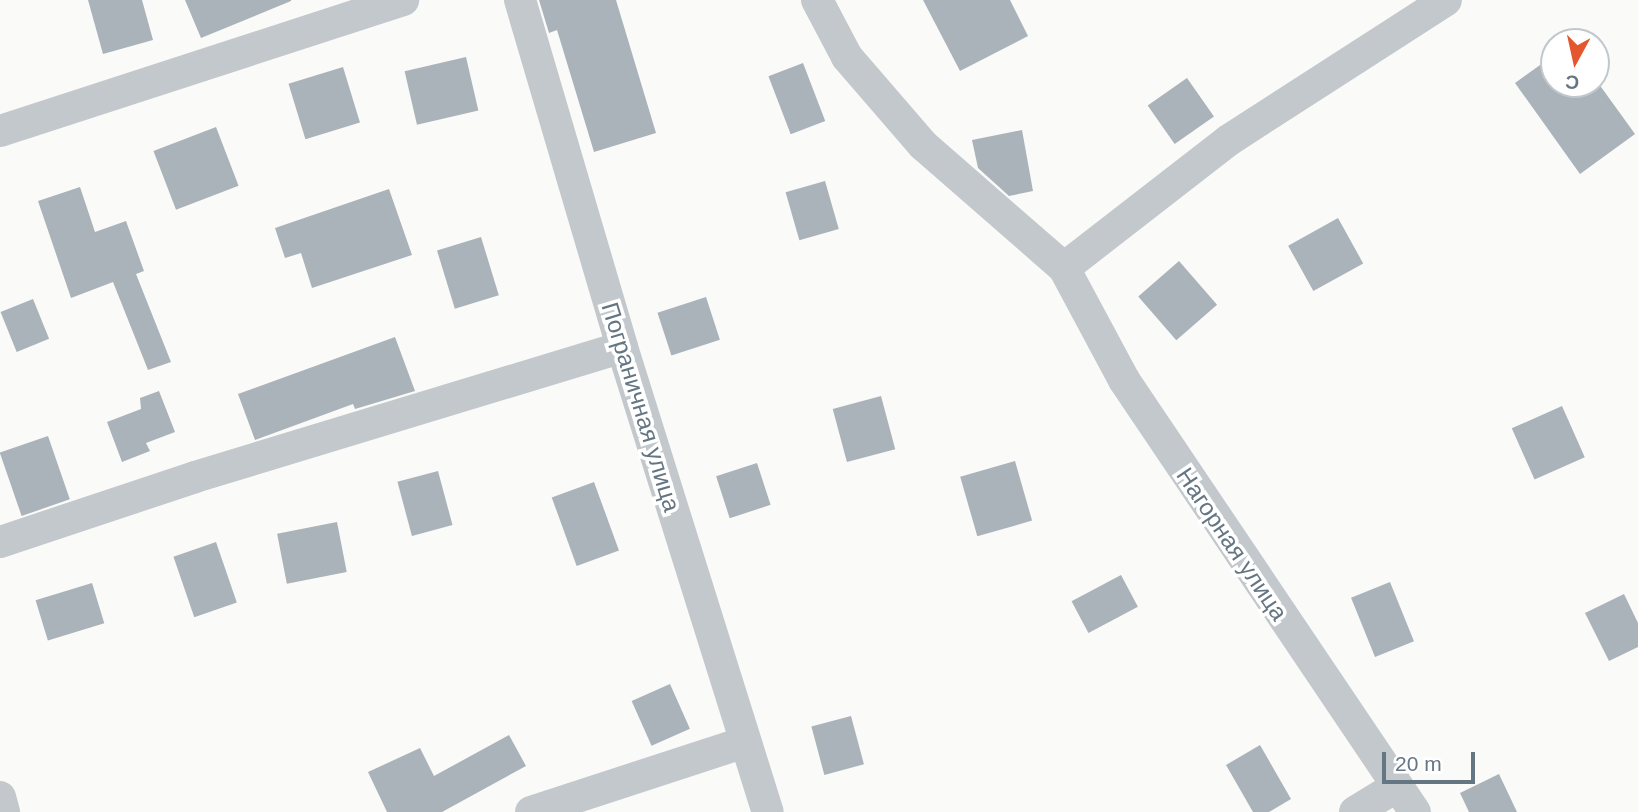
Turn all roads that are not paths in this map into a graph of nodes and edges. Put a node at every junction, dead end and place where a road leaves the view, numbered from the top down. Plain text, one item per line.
1 (402, 0) edge
2 (520, 0) edge
3 (817, 0) edge
4 (1446, 0) edge
5 (0, 131) edge
6 (1063, 268) junction
7 (622, 347) junction
8 (0, 542) edge
9 (745, 742) junction
10 (1396, 787) junction
11 (0, 797) edge
12 (4, 812) edge
13 (531, 812) edge
14 (768, 812) edge
15 (1355, 812) edge
16 (1415, 812) edge

1 - 5 street
2 - 7 street, Пограничная улица
3 - 6 street, Нагорная улица
4 - 6 street
6 - 10 street, Нагорная улица
7 - 8 street
7 - 9 street, Пограничная улица
9 - 13 street
9 - 14 street, Пограничная улица
10 - 15 street
10 - 16 street, Нагорная улица
11 - 12 street

